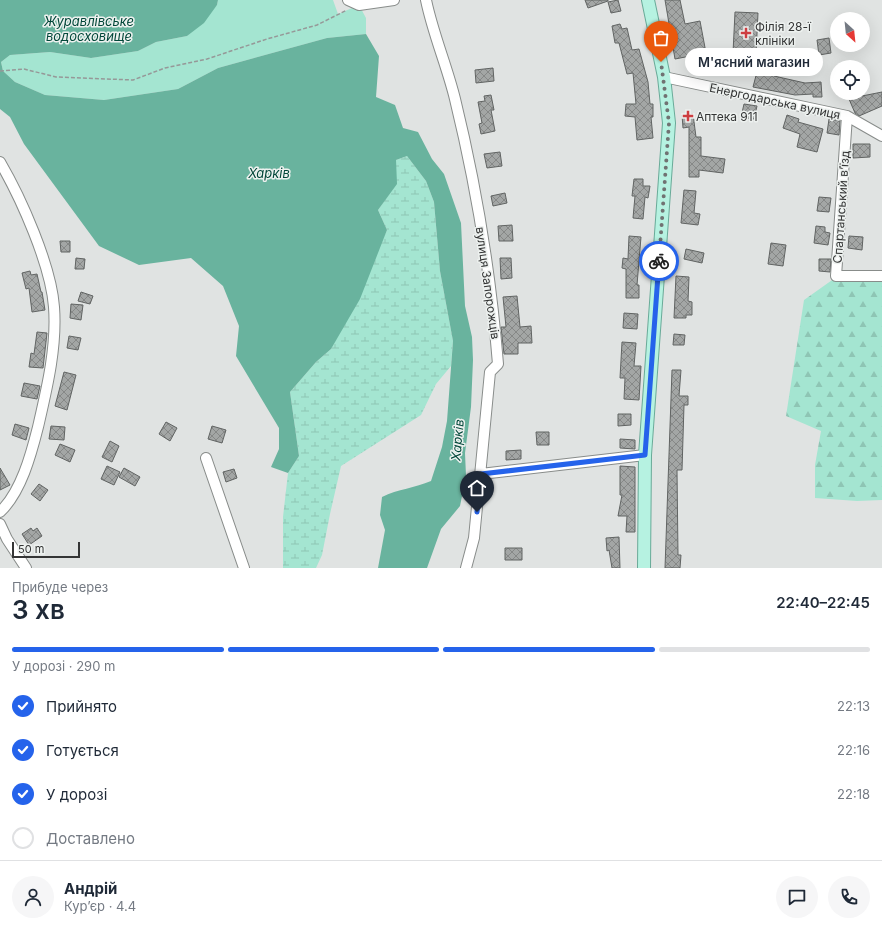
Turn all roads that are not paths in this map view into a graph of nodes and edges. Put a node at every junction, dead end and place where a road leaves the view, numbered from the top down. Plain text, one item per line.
1 (348, 0) edge
2 (394, 0) edge
3 (426, 0) edge
4 (648, 0) edge
5 (664, 77) junction
6 (847, 116) junction
7 (882, 136) edge
8 (0, 162) edge
9 (3, 173) edge
10 (882, 276) edge
11 (645, 455) junction
12 (206, 458) dead end
13 (481, 474) junction
14 (0, 512) edge
15 (0, 524) edge
16 (26, 568) edge
17 (244, 568) edge
18 (466, 568) edge
19 (644, 568) edge

1 - 2 street
3 - 13 street, вулиця Запорожців
4 - 5 main road
5 - 6 street, Енергодарська вулиця
5 - 11 main road
6 - 7 street, Енергодарська вулиця
6 - 10 street, Спартанський в’їзд
8 - 9 street
9 - 14 street
11 - 13 street
11 - 19 main road
12 - 17 street
13 - 18 street, вулиця Запорожців
15 - 16 street

